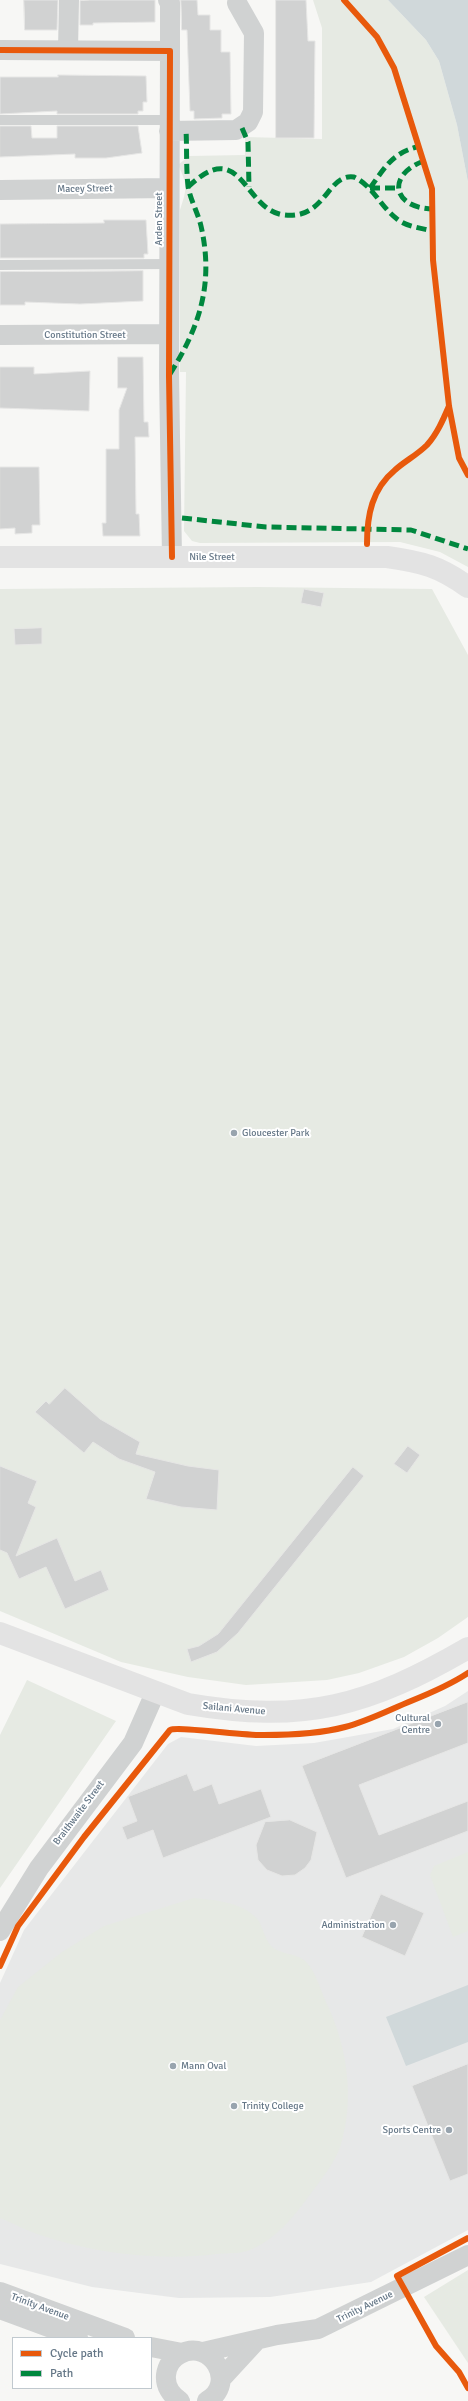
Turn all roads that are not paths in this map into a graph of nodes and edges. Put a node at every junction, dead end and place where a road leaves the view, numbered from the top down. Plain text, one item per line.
1 (69, 0) edge
2 (168, 0) edge
3 (237, 3) dead end
4 (0, 50) edge
5 (68, 50) junction
6 (170, 51) junction
7 (0, 120) edge
8 (169, 125) junction
9 (169, 188) junction
10 (0, 190) edge
11 (170, 264) junction
12 (0, 265) edge
13 (169, 334) junction
14 (0, 335) edge
15 (0, 557) edge
16 (172, 557) junction
17 (468, 587) edge
18 (0, 1633) edge
19 (468, 1648) edge
20 (155, 1693) junction
21 (0, 1932) edge
22 (468, 2254) edge
23 (0, 2292) edge
24 (0, 2309) edge
25 (75, 2337) edge
26 (122, 2337) edge
27 (256, 2341) junction
28 (152, 2346) edge
29 (203, 2352) junction
30 (182, 2353) junction
31 (152, 2373) edge
32 (222, 2379) junction
33 (172, 2395) edge
34 (207, 2401) edge

1 - 5 street
2 - 6 street, Arden Street
3 - 8 street
4 - 5 street
5 - 6 street
6 - 8 street, Arden Street
7 - 8 lane
8 - 9 street, Arden Street
9 - 10 street, Macey Street
9 - 11 street, Arden Street
11 - 12 lane
11 - 13 street, Arden Street
13 - 14 street, Constitution Street
13 - 16 street, Arden Street
15 - 16 street, Nile Street
16 - 17 street, Nile Street
18 - 20 street, Sailani Avenue
19 - 20 street, Sailani Avenue
20 - 21 street, Braithwaite Street
22 - 27 street, Trinity Avenue
23 - 26 street, Trinity Avenue
24 - 25 street, Trinity Avenue
27 - 29 street, Trinity Avenue
27 - 32 street
28 - 30 street
29 - 30 street, Trinity Avenue
29 - 32 street
30 - 33 street
31 - 33 street
32 - 34 street

